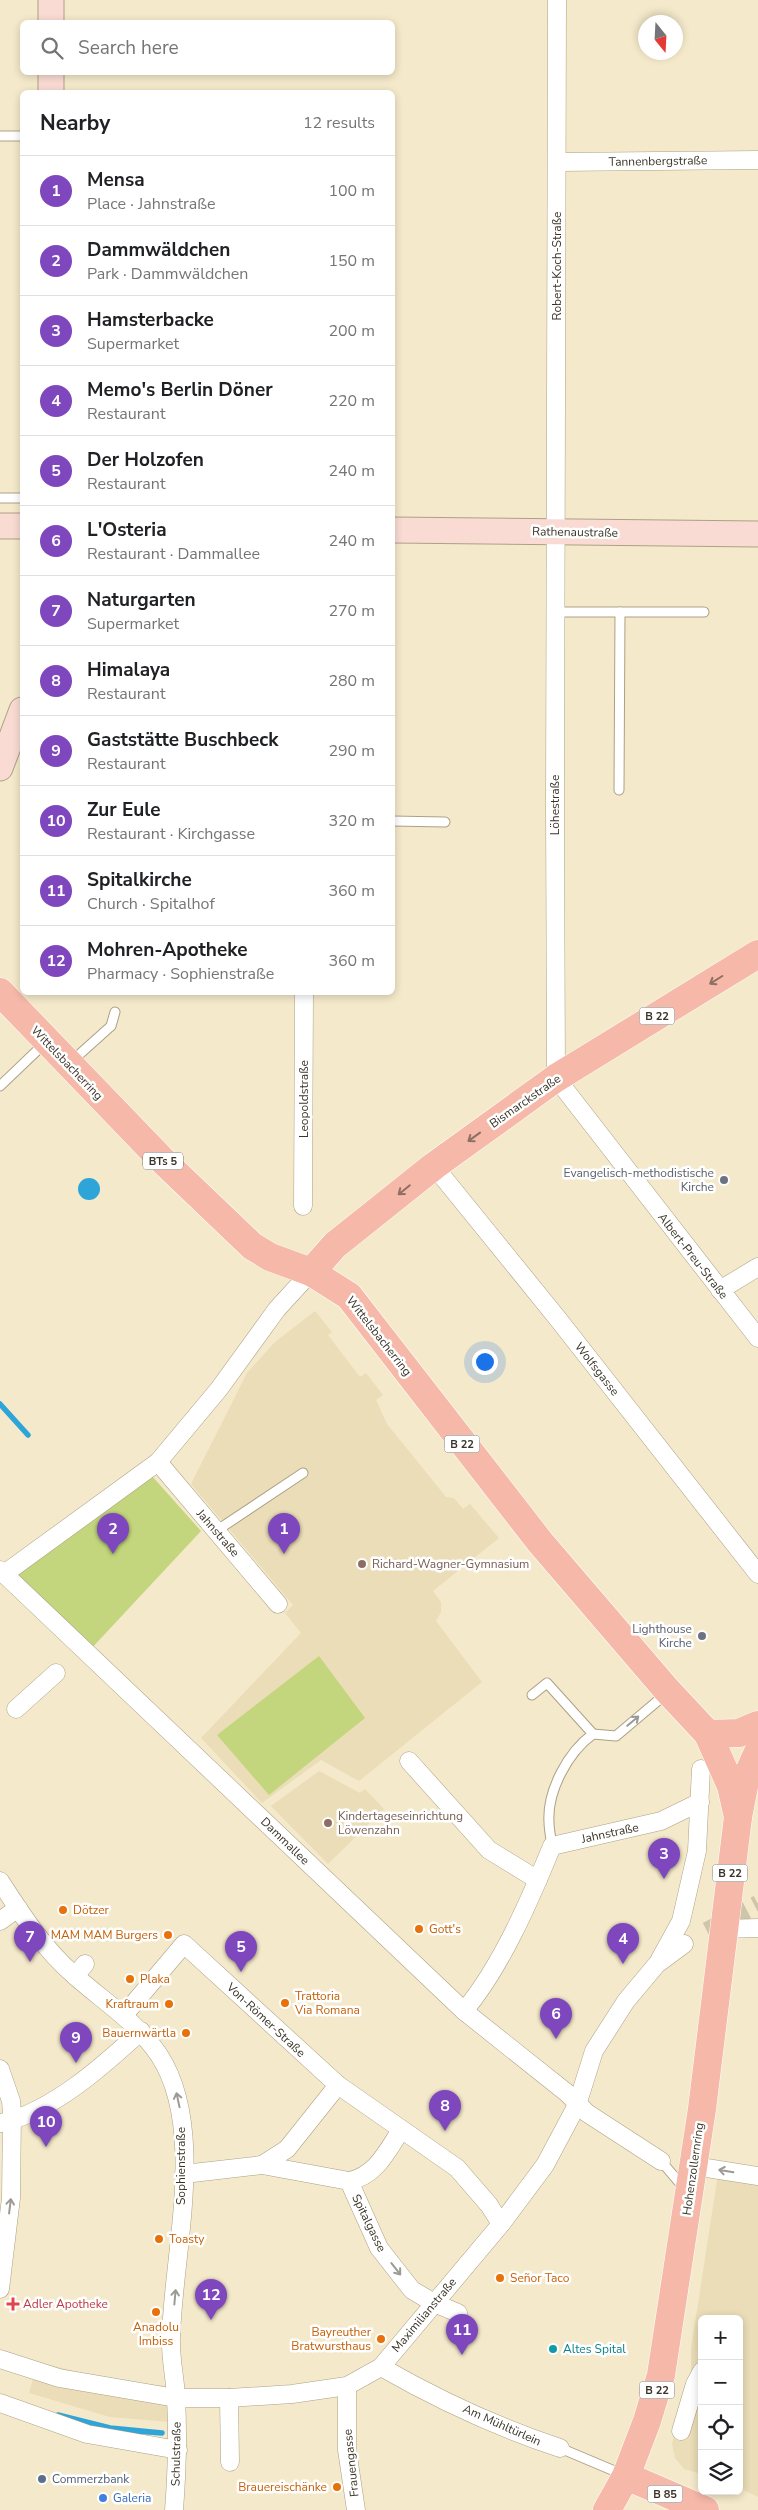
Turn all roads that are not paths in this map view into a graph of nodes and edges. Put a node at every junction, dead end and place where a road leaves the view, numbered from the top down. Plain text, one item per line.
1 (51, 0) edge
2 (558, 0) edge
3 (51, 20) edge
4 (51, 75) edge
5 (51, 90) edge
6 (0, 136) edge
7 (20, 136) edge
8 (758, 160) edge
9 (557, 162) junction
10 (0, 498) edge
11 (20, 498) edge
12 (0, 526) edge
13 (20, 526) edge
14 (395, 530) edge
15 (556, 532) junction
16 (758, 534) edge
17 (556, 612) junction
18 (620, 612) junction
19 (704, 612) dead end
20 (20, 715) edge
21 (0, 768) edge
22 (619, 790) dead end
23 (395, 821) edge
24 (445, 822) dead end
25 (758, 954) edge
26 (0, 992) edge
27 (304, 995) edge
28 (115, 1012) dead end
29 (46, 1042) junction
30 (68, 1065) junction
31 (556, 1078) junction
32 (0, 1086) edge
33 (434, 1166) junction
34 (303, 1206) dead end
35 (758, 1267) edge
36 (311, 1272) junction
37 (720, 1290) junction
38 (758, 1338) edge
39 (158, 1462) junction
40 (303, 1473) dead end
41 (216, 1531) junction
42 (2, 1572) edge
43 (758, 1574) edge
44 (278, 1604) dead end
45 (56, 1673) dead end
46 (668, 1692) junction
47 (532, 1695) dead end
48 (16, 1709) dead end
49 (758, 1725) edge
50 (593, 1734) junction
51 (708, 1734) junction
52 (758, 1752) edge
53 (409, 1761) dead end
54 (701, 1769) dead end
55 (700, 1802) junction
56 (738, 1817) junction
57 (552, 1846) junction
58 (538, 1880) junction
59 (0, 1881) edge
60 (18, 1908) junction
61 (0, 1921) edge
62 (758, 1928) edge
63 (722, 1930) junction
64 (684, 1944) dead end
65 (657, 1964) junction
66 (464, 2011) junction
67 (124, 2015) junction
68 (141, 2031) junction
69 (0, 2069) edge
70 (338, 2086) junction
71 (577, 2105) junction
72 (6, 2122) edge
73 (401, 2130) junction
74 (661, 2161) joint
75 (262, 2165) junction
76 (694, 2166) junction
77 (184, 2174) junction
78 (758, 2176) edge
79 (348, 2181) junction
80 (689, 2195) junction
81 (501, 2224) junction
82 (0, 2289) edge
83 (434, 2303) junction
84 (458, 2313) dead end
85 (0, 2359) edge
86 (382, 2367) junction
87 (698, 2378) edge
88 (347, 2386) junction
89 (176, 2398) junction
90 (229, 2398) junction
91 (0, 2403) edge
92 (689, 2421) edge
93 (560, 2448) joint
94 (178, 2450) junction
95 (230, 2462) dead end
96 (626, 2476) junction
97 (174, 2510) edge
98 (356, 2510) edge
99 (607, 2510) edge
100 (705, 2510) edge

1 - 3 main road
2 - 9 street, Robert-Koch-Straße
4 - 5 main road
6 - 7 lane
8 - 9 street, Tannenbergstraße
9 - 15 street, Robert-Koch-Straße
10 - 11 lane
12 - 13 main road
14 - 15 main road, Rathenaustraße
15 - 16 main road, Rathenaustraße
15 - 17 street, Löhestraße
17 - 18 lane
17 - 31 street, Löhestraße
18 - 19 lane
18 - 22 lane
20 - 21 main road
23 - 24 lane
25 -> 31 main road, Bismarckstraße / B 22
26 - 29 main road, Wittelsbacherring / BTs 5
27 - 34 street, Leopoldstraße
28 - 30 lane
29 - 30 main road, Wittelsbacherring / BTs 5
29 - 32 lane
30 - 36 main road, Wittelsbacherring / BTs 5
31 -> 33 main road, Bismarckstraße / B 22
31 - 37 street, Albert-Preu-Straße
33 -> 36 main road, Bismarckstraße / B 22
33 - 43 street, Wolfsgasse
35 - 37 street
36 - 39 street
36 - 46 main road, Wittelsbacherring / B 22
37 - 38 street, Albert-Preu-Straße
39 - 41 street, Jahnstraße
39 - 42 street
40 - 41 lane
41 - 44 street, Jahnstraße
42 - 66 street, Dammallee
45 - 48 street
50 -> 46 lane
46 - 51 main road, Wittelsbacherring / B 22
47 - 50 lane
49 - 51 main road
50 - 57 lane
51 - 56 main road, B 22
52 - 56 main road, B 22
53 - 58 street
54 - 55 street
55 - 57 street, Jahnstraße
55 - 65 street
56 - 63 main road, Hohenzollernring / B 22
57 - 58 street
58 - 66 street
59 - 60 street, Sophienstraße
60 - 61 street
60 - 67 street, Sophienstraße
62 - 63 street
63 - 76 main road, Hohenzollernring / B 22
64 - 65 street, Maximilianstraße
65 - 71 street, Maximilianstraße
66 - 71 street, Dammallee
67 - 68 street, Sophienstraße
67 - 70 street, Von-Römer-Straße
68 - 72 street
77 -> 68 street, Sophienstraße
69 - 72 street
70 - 73 street, Von-Römer-Straße
70 - 75 street, Spitalgasse
71 - 74 street, Dammallee
71 - 81 street, Maximilianstraße
82 -> 72 street
73 - 79 street, Spitalgasse
73 - 81 street, Von-Römer-Straße
74 - 80 lane
75 - 77 street, Spitalgasse
75 - 79 street, Spitalgasse
78 -> 76 street
76 - 80 main road, Hohenzollernring / B 22
89 -> 77 street, Sophienstraße
79 -> 83 street, Spitalgasse
80 - 96 main road, Hohenzollernring / B 22
81 - 83 street, Maximilianstraße
83 - 84 street, Spitalgasse
83 - 86 street, Maximilianstraße
85 - 89 street, Maximilianstraße
86 - 88 street, Maximilianstraße
86 - 93 street, Am Mühltürlein
87 - 92 street
88 - 90 street, Maximilianstraße
88 - 98 street, Frauengasse
89 - 90 street, Maximilianstraße
89 - 94 street, Schulstraße
90 - 95 street
91 - 94 street
93 - 96 lane, Am Mühltürlein
94 - 97 street, Schulstraße
96 - 99 main road, Hohenzollernring / B 22
96 - 100 main road, B 85

